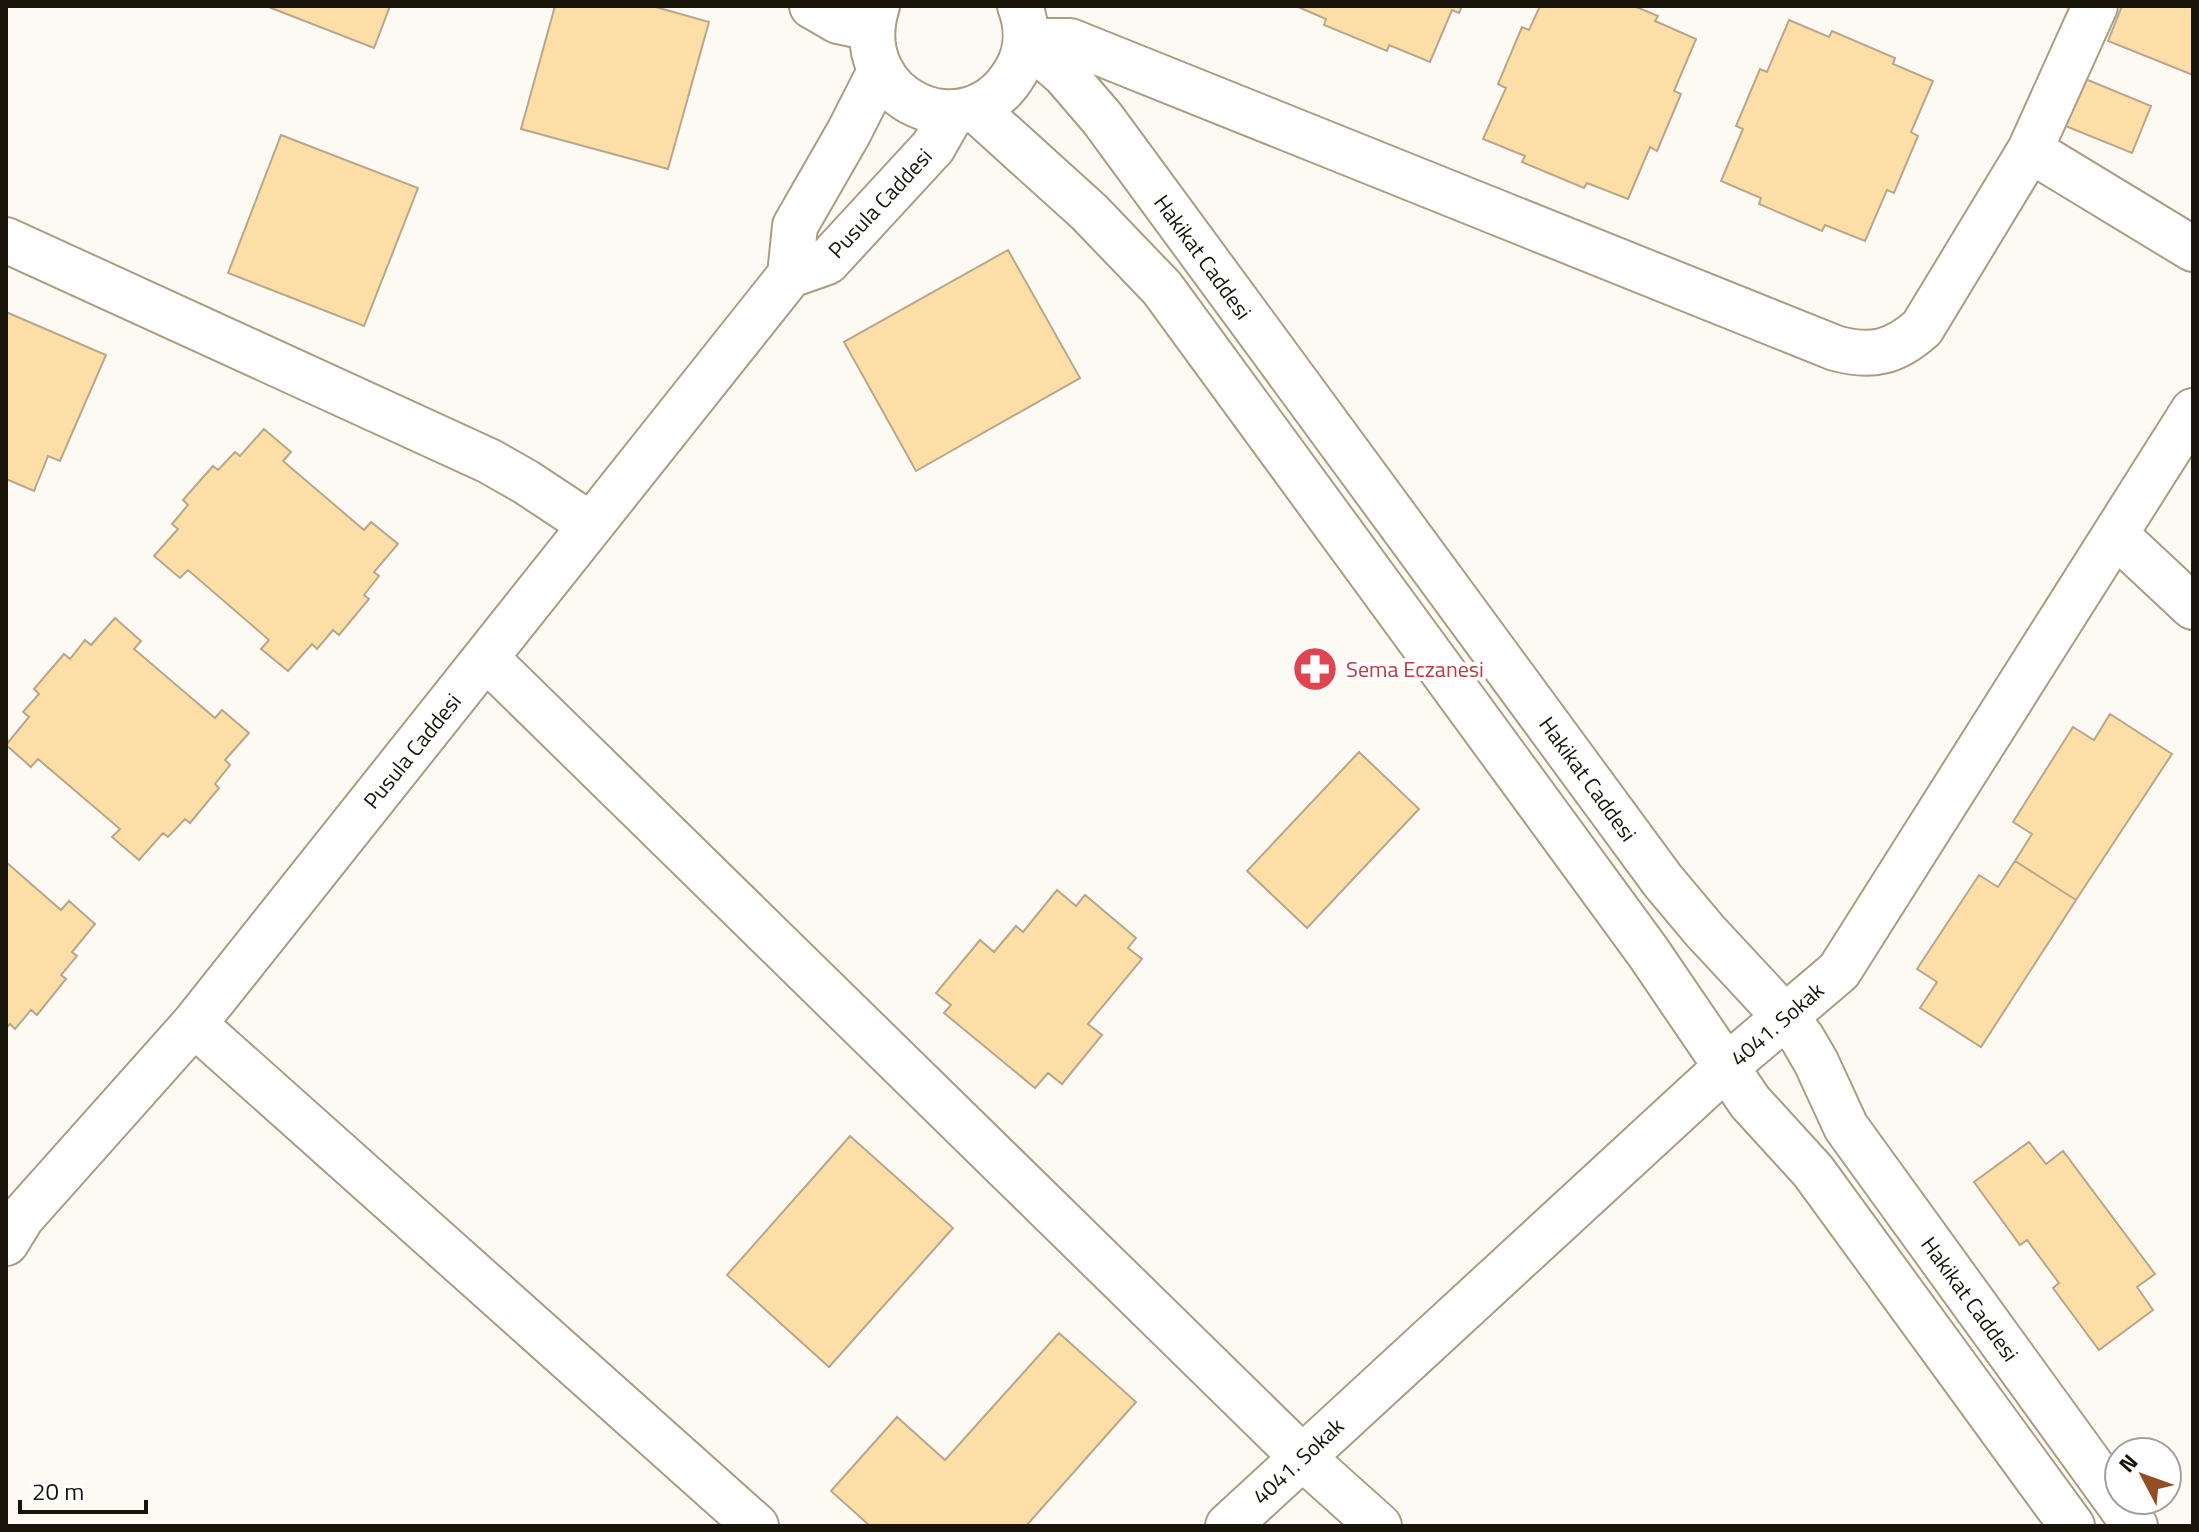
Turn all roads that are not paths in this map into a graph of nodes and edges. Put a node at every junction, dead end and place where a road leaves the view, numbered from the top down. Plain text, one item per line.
1 (812, 6) edge
2 (2095, 6) edge
3 (874, 17) edge
4 (1023, 24) edge
5 (880, 71) junction
6 (964, 110) junction
7 (2030, 150) junction
8 (6, 240) edge
9 (2193, 249) edge
10 (790, 275) junction
11 (2193, 411) edge
12 (591, 525) junction
13 (2116, 535) junction
14 (2193, 607) edge
15 (486, 658) junction
16 (1785, 1017) junction
17 (194, 1024) junction
18 (1726, 1067) junction
19 (11, 1223) edge
20 (1302, 1457) junction
21 (756, 1526) edge
22 (1228, 1526) edge
23 (1379, 1526) edge
24 (2072, 1526) edge
25 (2135, 1526) edge

1 - 3 street
2 - 7 street
3 - 5 street
4 - 6 street
4 - 7 street
4 - 16 street, Hakikat Caddesi
5 - 6 street
5 - 10 street, Pusula Caddesi
6 - 10 street, Pusula Caddesi
6 - 18 street
7 - 9 street
8 - 12 street
10 - 12 street, Pusula Caddesi
11 - 13 street, 4041. Sokak
12 - 15 street, Pusula Caddesi
13 - 14 street
13 - 16 street, 4041. Sokak
15 - 17 street, Pusula Caddesi
15 - 20 street
16 - 18 street, 4041. Sokak
16 - 25 street, Hakikat Caddesi
17 - 19 street, Pusula Caddesi
17 - 21 street
18 - 20 street, 4041. Sokak
18 - 24 street
20 - 22 street, 4041. Sokak
20 - 23 street

